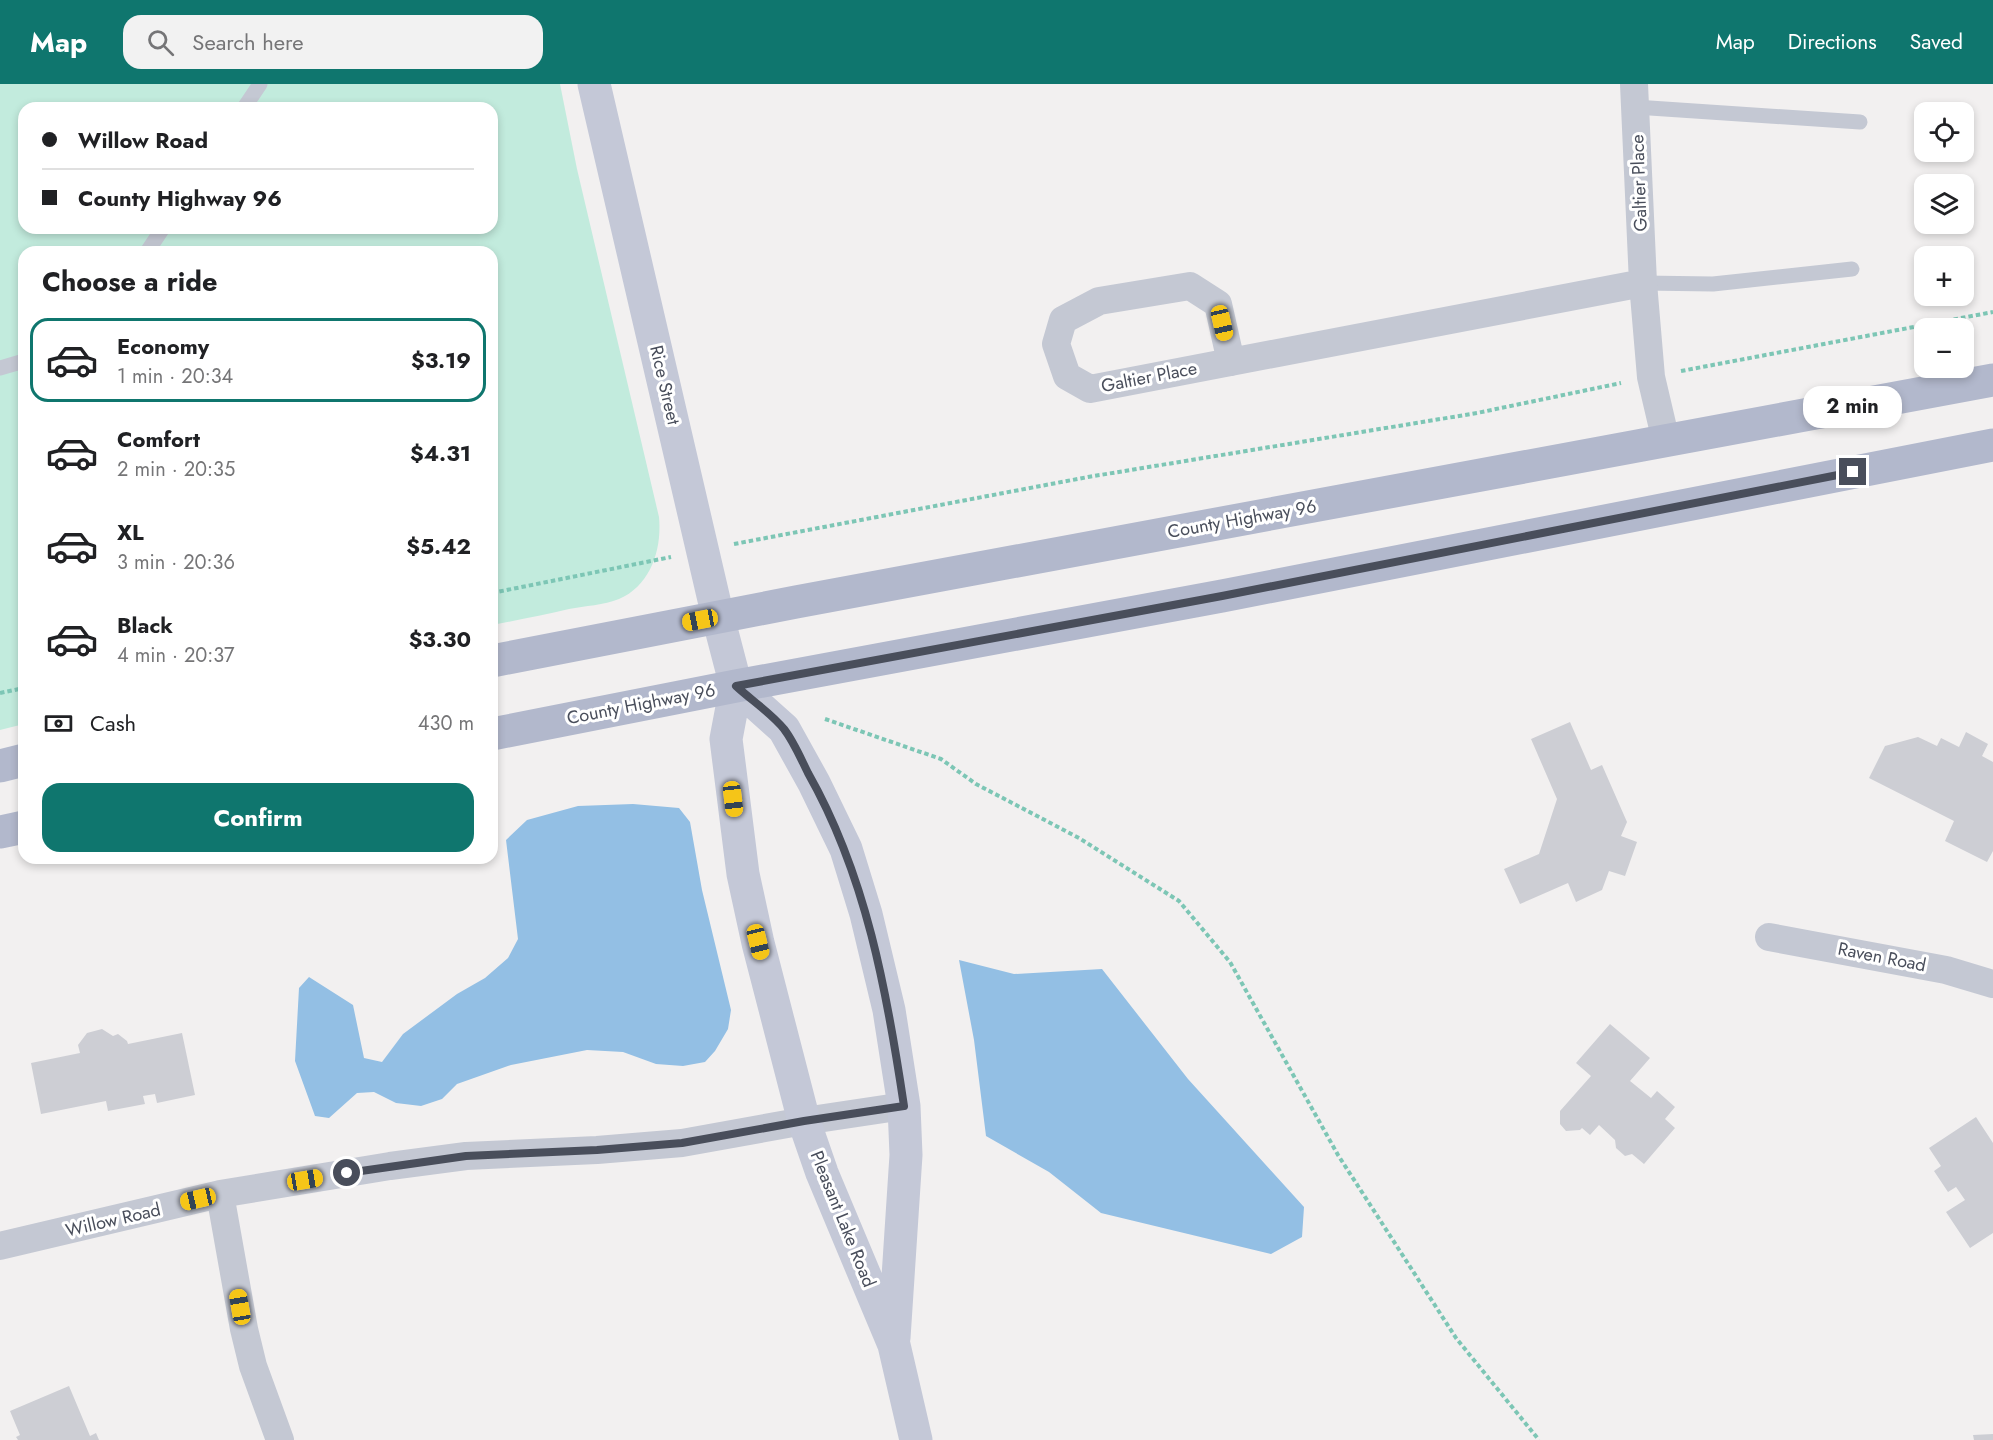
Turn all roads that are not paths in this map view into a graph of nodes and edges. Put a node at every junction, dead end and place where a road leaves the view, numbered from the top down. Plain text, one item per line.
1 (260, 84) edge
2 (594, 84) edge
3 (1635, 95) edge
4 (248, 102) edge
5 (1860, 122) dead end
6 (1852, 269) dead end
7 (1643, 283) junction
8 (1232, 362) junction
9 (18, 363) edge
10 (0, 368) edge
11 (1993, 380) edge
12 (1666, 441) junction
13 (1993, 445) edge
14 (718, 617) junction
15 (498, 660) edge
16 (736, 686) junction
17 (498, 733) edge
18 (18, 761) edge
19 (0, 765) edge
20 (18, 828) edge
21 (0, 832) edge
22 (1769, 937) dead end
23 (1993, 984) edge
24 (904, 1106) junction
25 (804, 1121) junction
26 (220, 1194) junction
27 (0, 1246) edge
28 (894, 1345) junction
29 (280, 1440) edge
30 (916, 1440) edge

1 - 4 lane
2 - 14 street, Rice Street
3 - 5 lane
3 - 7 street, Galtier Place
6 - 7 lane
7 - 8 street, Galtier Place
7 - 12 street, Galtier Place
8 - 8 street, Galtier Place
9 - 10 lane
11 - 12 main road, County Highway 96
12 - 14 main road, County Highway 96
13 - 16 main road, County Highway 96
14 - 15 main road, County Highway 96
14 - 16 street, Rice Street
16 - 17 main road, County Highway 96
16 - 24 street, Pleasant Lake Road
16 - 25 street, Pleasant Lake Road
18 - 19 main road
20 - 21 main road
22 - 23 street, Raven Road
24 - 25 street, Willow Road
24 - 28 street, Pleasant Lake Road
25 - 26 street, Willow Road
25 - 28 street, Pleasant Lake Road
26 - 27 street, Willow Road
26 - 29 street
28 - 30 street, Pleasant Lake Road

